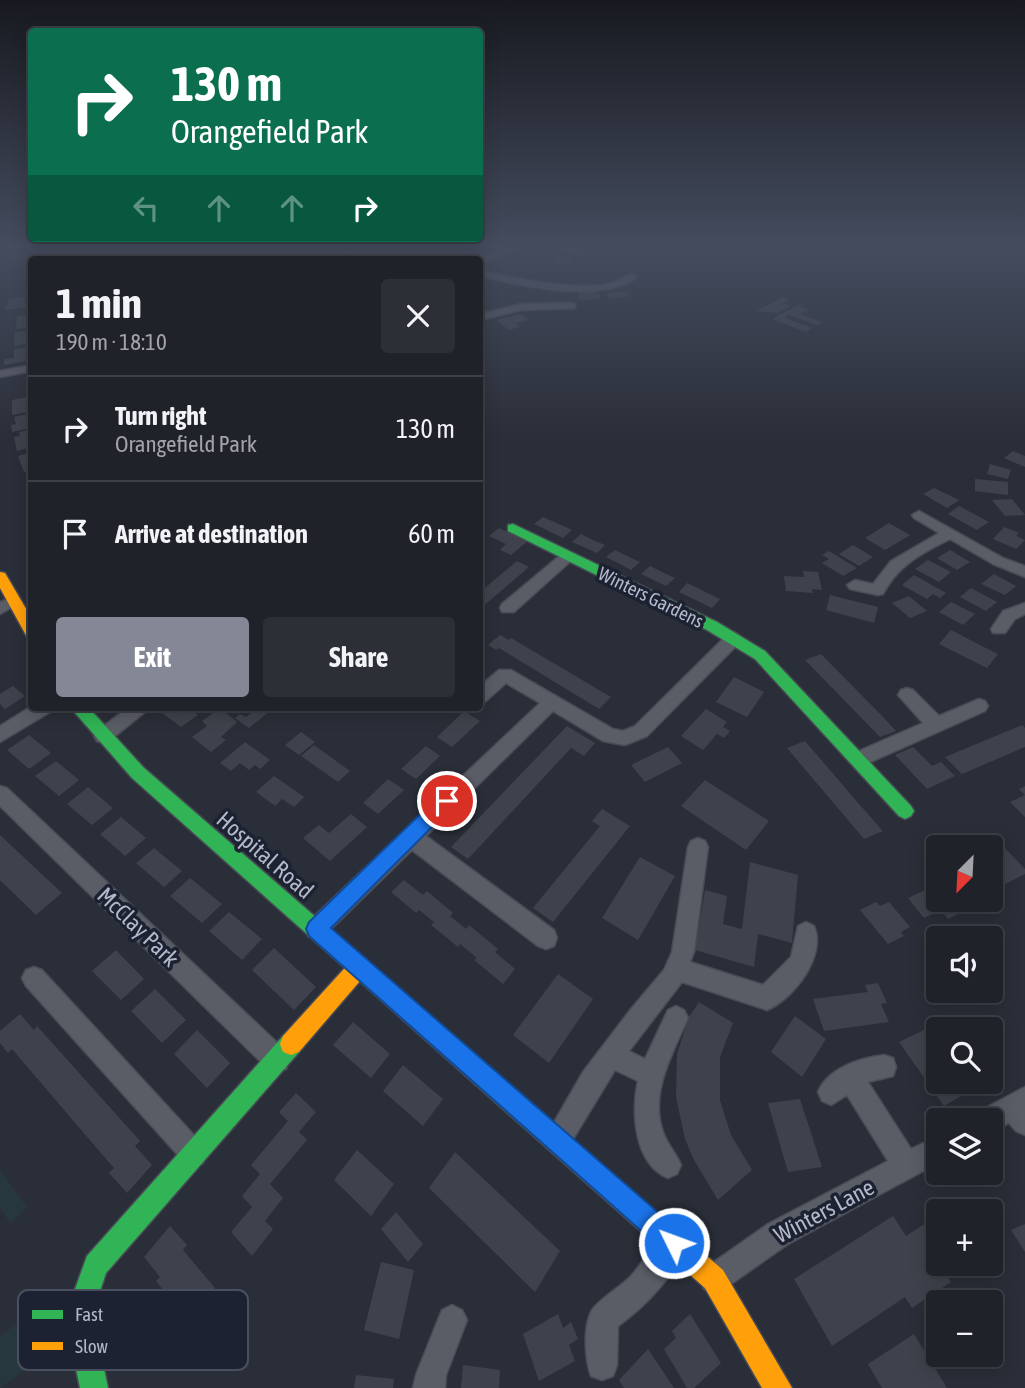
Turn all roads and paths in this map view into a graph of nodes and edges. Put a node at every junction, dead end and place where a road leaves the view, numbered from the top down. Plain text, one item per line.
1 (511, 309) edge
2 (483, 316) edge
3 (28, 370) edge
4 (0, 374) edge
5 (919, 515) dead end
6 (513, 528) dead end
7 (949, 534) junction
8 (568, 556) junction
9 (1025, 572) edge
10 (0, 576) edge
11 (855, 585) dead end
12 (6, 605) edge
13 (508, 608) dead end
14 (1025, 608) edge
15 (28, 629) edge
16 (999, 629) dead end
17 (734, 638) junction
18 (483, 693) edge
19 (907, 695) dead end
20 (551, 703) junction
21 (979, 706) dead end
22 (38, 711) edge
23 (81, 711) edge
24 (137, 711) edge
25 (936, 724) junction
26 (0, 735) edge
27 (103, 736) junction
28 (859, 759) junction
29 (0, 794) edge
30 (905, 811) dead end
31 (410, 836) junction
32 (698, 847) dead end
33 (316, 929) junction
34 (806, 933) dead end
35 (546, 939) dead end
36 (359, 967) junction
37 (676, 969) junction
38 (34, 978) dead end
39 (676, 1018) dead end
40 (611, 1055) junction
41 (277, 1059) junction
42 (884, 1067) dead end
43 (653, 1076) junction
44 (1021, 1110) edge
45 (1003, 1116) edge
46 (558, 1140) junction
47 (194, 1154) junction
48 (926, 1156) edge
49 (668, 1165) dead end
50 (907, 1167) junction
51 (674, 1243) junction
52 (714, 1279) junction
53 (87, 1290) edge
54 (452, 1320) dead end
55 (602, 1365) dead end
56 (90, 1370) edge
57 (94, 1388) edge
58 (429, 1388) edge
59 (778, 1388) edge

1 - 2 street
3 - 4 street
5 - 7 street
6 - 8 main road, Winters Gardens
7 - 9 street
7 - 11 street
8 - 13 street
8 - 17 main road, Winters Gardens
10 - 12 main road
12 - 15 main road
14 - 16 street
17 - 20 street, Winters Gardens
17 - 28 main road, Winters Gardens
18 - 20 street
19 - 25 street
20 - 31 street
21 - 25 street
22 - 26 street
23 - 27 main road, Hospital Road
24 - 27 street
25 - 28 street
27 - 33 main road, Hospital Road
28 - 30 main road, Winters Gardens
29 - 41 street, McClay Park
31 - 33 street
31 - 35 street
32 - 37 street
33 - 36 main road, Hospital Road
34 - 37 street
36 - 41 main road
36 - 46 main road, Hospital Road
37 - 40 street
38 - 47 street
39 - 43 street
40 - 43 street
40 - 46 street
41 - 47 main road
42 - 50 street
43 - 49 street
44 - 45 street
46 - 51 main road, Hospital Road
47 - 53 main road
48 - 50 street, Winters Lane
50 - 52 street, Winters Lane
51 - 52 main road, Hospital Road
51 - 55 street
52 - 59 main road, Hospital Road
54 - 58 street
56 - 57 main road

